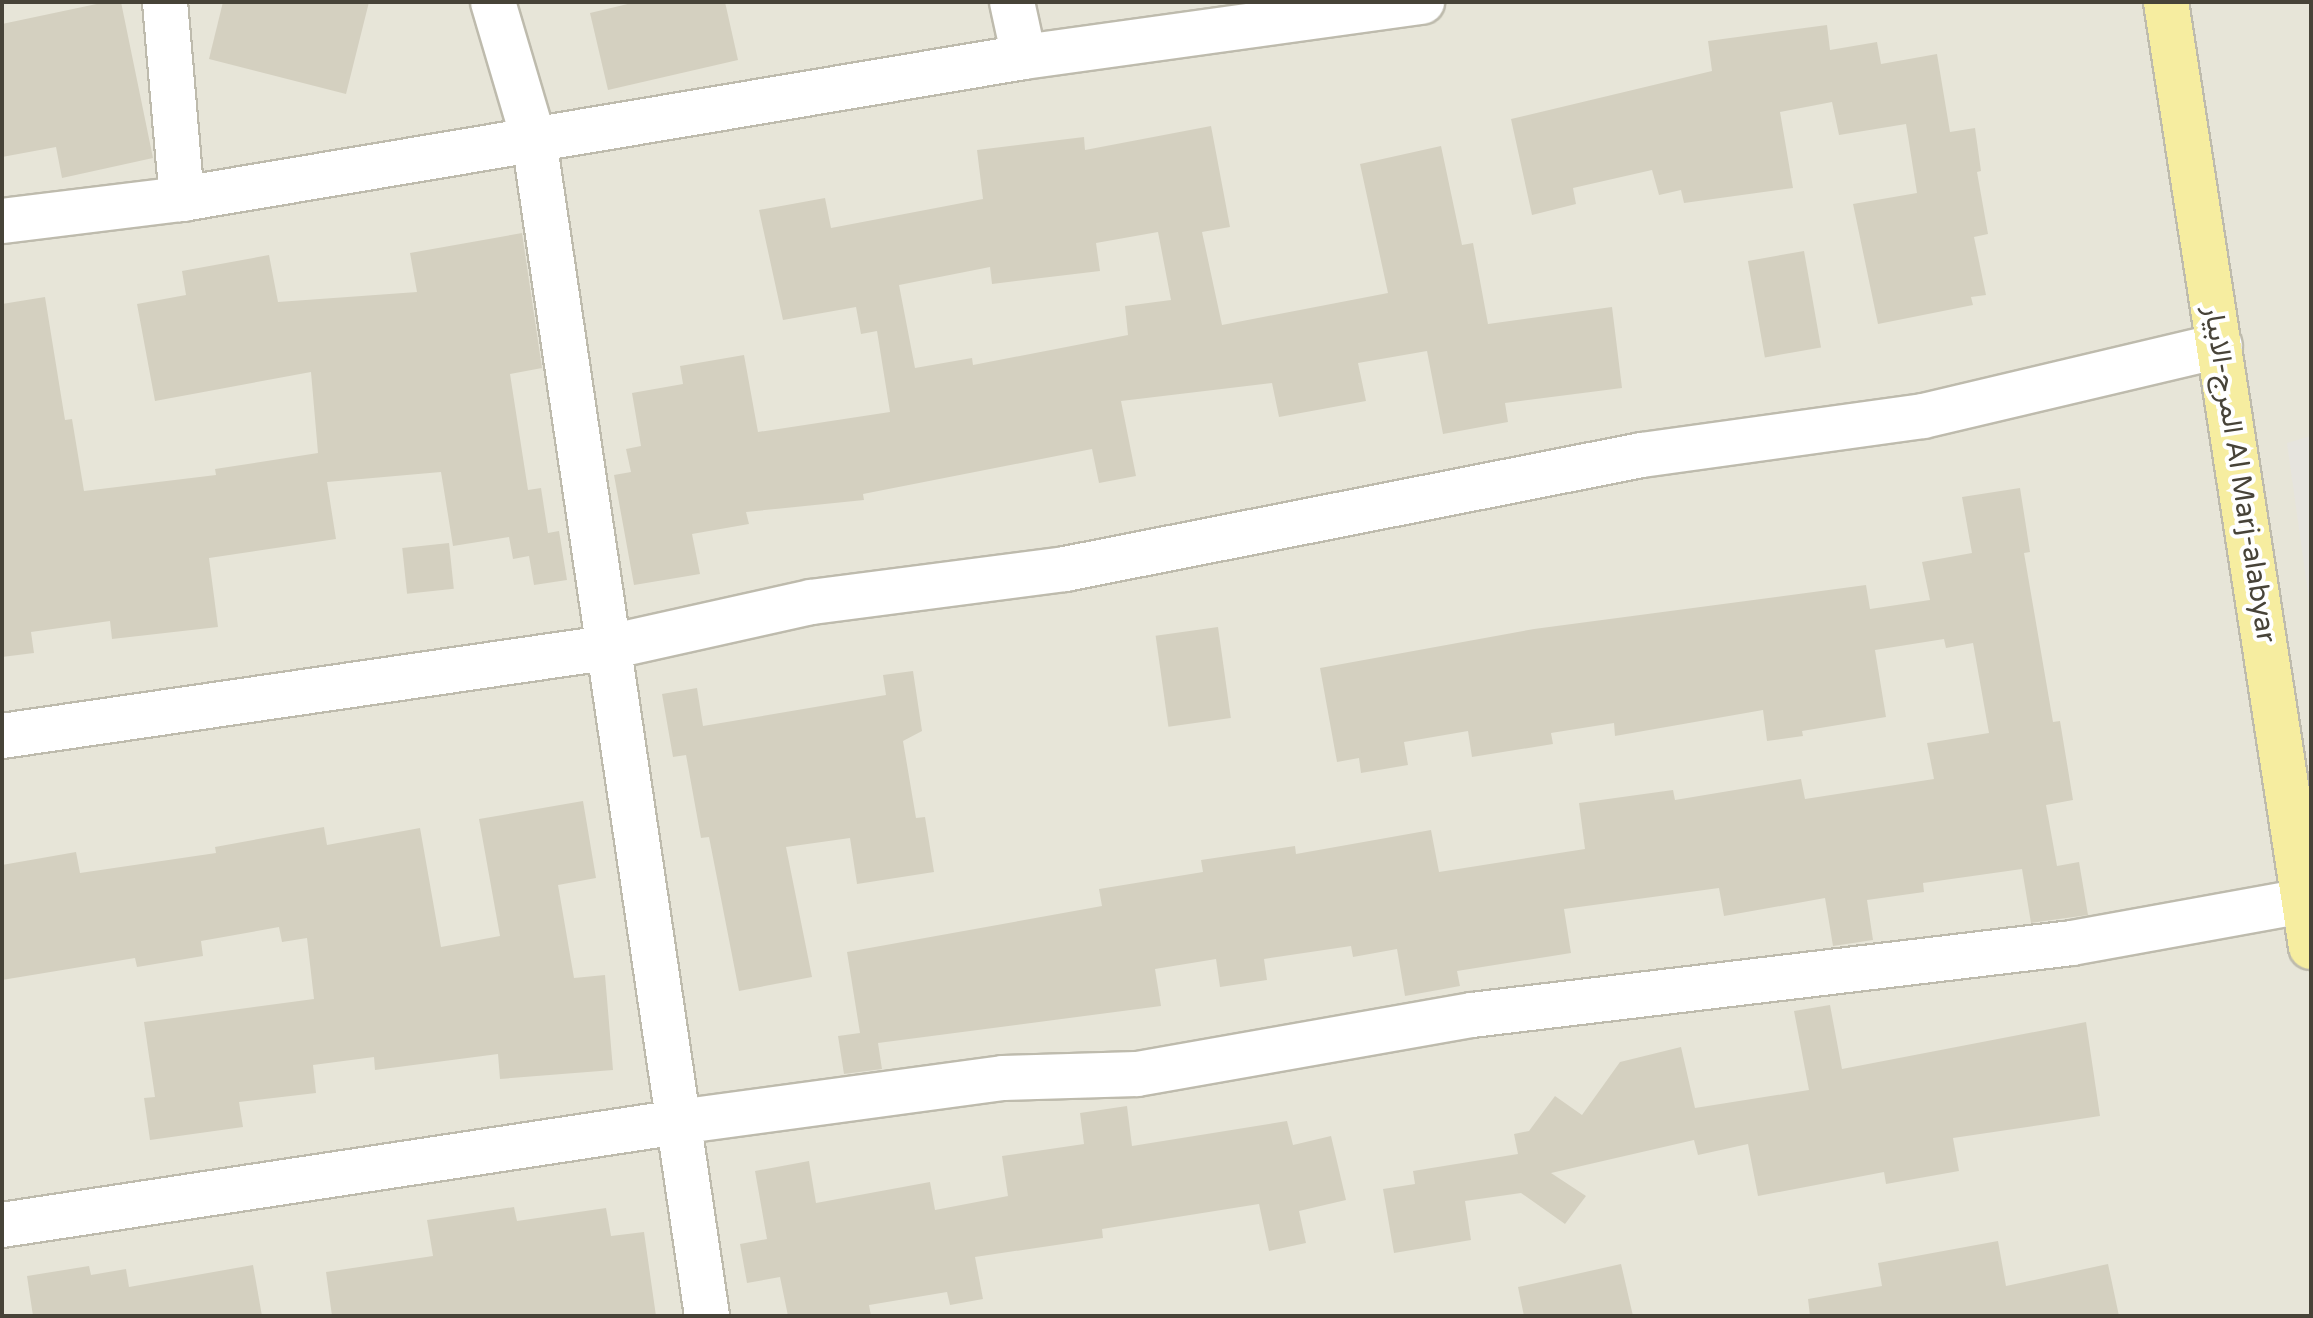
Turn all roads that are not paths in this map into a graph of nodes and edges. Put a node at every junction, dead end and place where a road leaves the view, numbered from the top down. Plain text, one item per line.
1 (165, 2) edge
2 (493, 2) edge
3 (1012, 2) edge
4 (1422, 2) edge
5 (2166, 2) edge
6 (1024, 57) junction
7 (534, 140) junction
8 (182, 199) junction
9 (2, 221) edge
10 (2220, 346) junction
11 (605, 648) junction
12 (2, 736) edge
13 (2303, 901) junction
14 (2311, 947) edge
15 (678, 1122) junction
16 (2, 1225) edge
17 (707, 1316) edge

1 - 8 street
2 - 7 street
3 - 6 street
4 - 6 street
5 - 10 main road, المرج-الابيار Al Marj-alabyar
6 - 7 street
7 - 8 street
7 - 11 street
8 - 9 street
10 - 11 street
10 - 13 main road, المرج-الابيار Al Marj-alabyar
11 - 12 street
11 - 15 street
13 - 14 main road, المرج-الابيار Al Marj-alabyar
13 - 15 street
15 - 16 street
15 - 17 street

